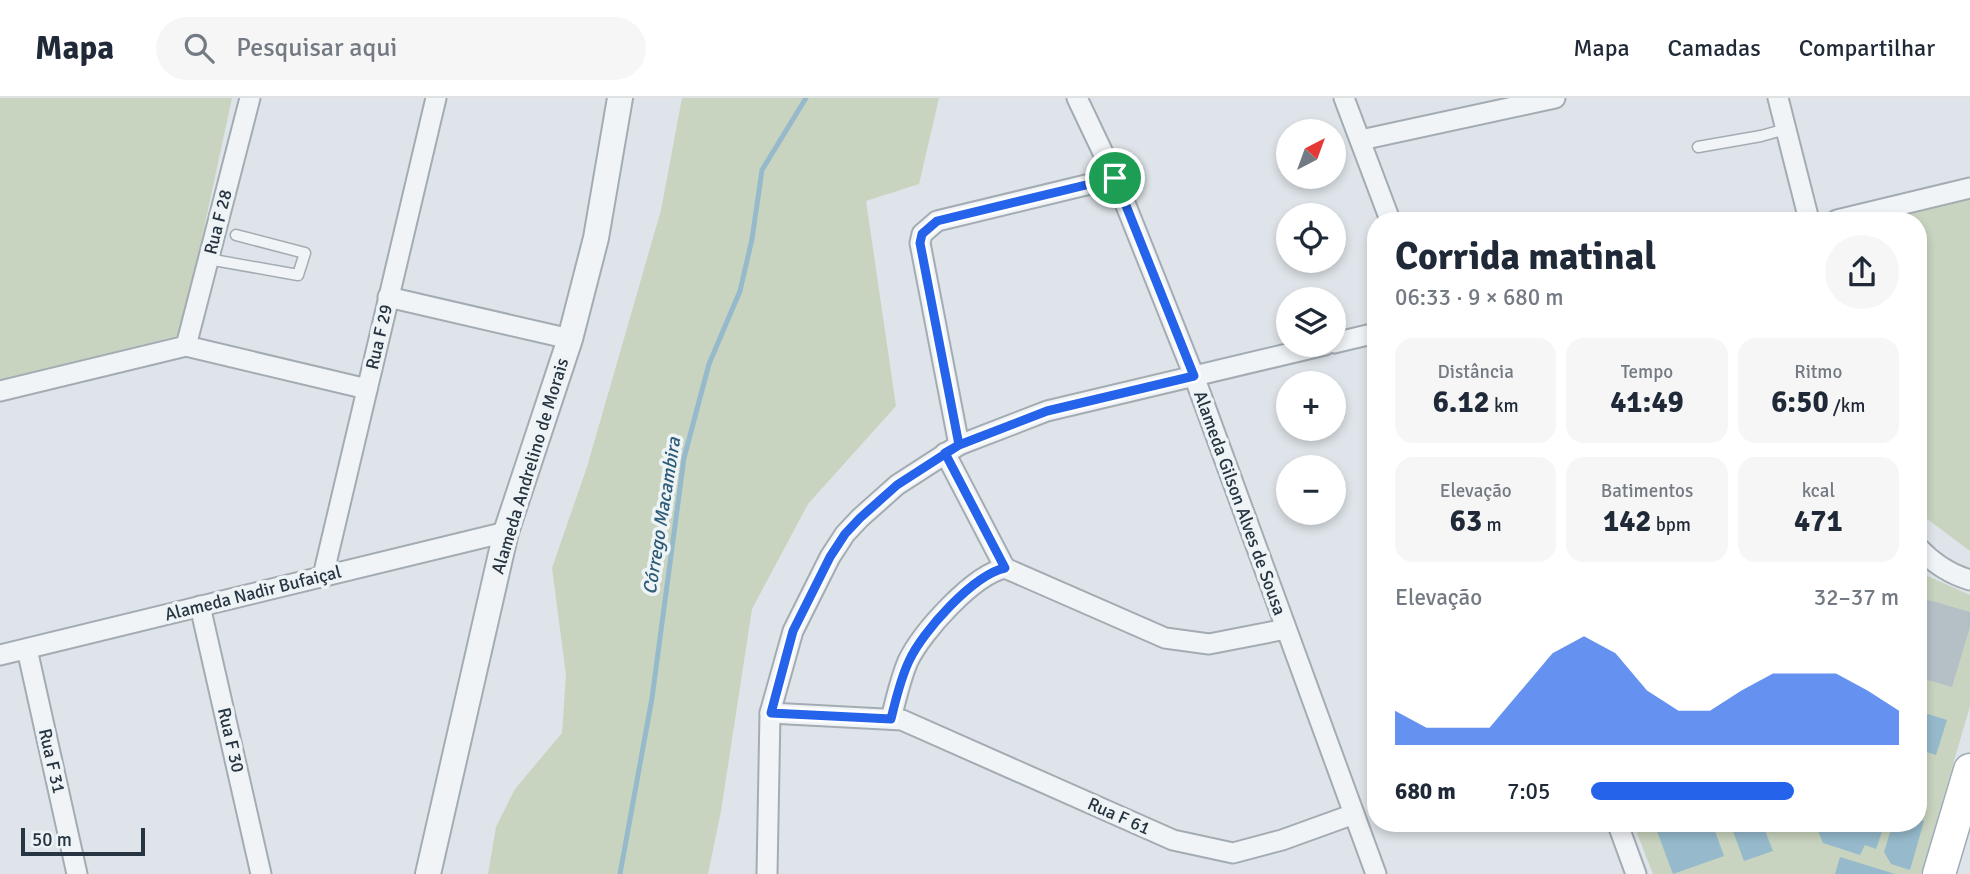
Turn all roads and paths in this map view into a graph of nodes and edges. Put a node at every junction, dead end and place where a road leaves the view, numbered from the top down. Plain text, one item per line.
1 (250, 98) edge
2 (436, 98) edge
3 (620, 98) edge
4 (1077, 98) edge
5 (1344, 98) edge
6 (1555, 98) edge
7 (1778, 98) edge
8 (1786, 129) junction
9 (1361, 140) junction
10 (1698, 147) dead end
11 (1115, 178) junction
12 (1970, 188) edge
13 (1387, 212) edge
14 (1807, 212) edge
15 (1870, 212) edge
16 (236, 235) dead end
17 (208, 260) junction
18 (388, 297) junction
19 (1367, 335) edge
20 (570, 339) junction
21 (1346, 340) edge
22 (186, 346) junction
23 (1276, 357) edge
24 (1194, 376) junction
25 (367, 389) junction
26 (0, 391) edge
27 (952, 449) junction
28 (506, 532) junction
29 (1927, 556) edge
30 (1005, 568) junction
31 (323, 576) junction
32 (1970, 580) edge
33 (200, 606) junction
34 (1286, 629) junction
35 (27, 649) junction
36 (0, 655) edge
37 (771, 713) junction
38 (891, 719) junction
39 (1970, 770) edge
40 (1354, 814) junction
41 (1621, 832) edge
42 (77, 874) edge
43 (261, 874) edge
44 (428, 874) edge
45 (767, 874) edge
46 (1376, 874) edge
47 (1636, 874) edge
48 (1939, 874) edge

1 - 17 street, Rua F 28
2 - 18 street, Rua F 29
3 - 20 street, Alameda Andrelino de Morais
4 - 11 street, Alameda Gilson Alves de Sousa
5 - 9 street
6 - 9 street
7 - 8 street
8 - 10 lane
8 - 14 street
9 - 13 street
11 - 24 street, Alameda Gilson Alves de Sousa
11 - 27 street
12 - 15 street
16 - 17 lane
17 - 22 street, Rua F 28
18 - 20 street
18 - 25 street, Rua F 29
19 - 21 street
20 - 28 street, Alameda Andrelino de Morais
22 - 25 street
22 - 26 street
23 - 24 street
24 - 27 street
24 - 34 street, Alameda Gilson Alves de Sousa
25 - 31 street, Rua F 29
27 - 30 street
27 - 37 street
28 - 31 street, Alameda Nadir Bufaiçal
28 - 44 street, Alameda Andrelino de Morais
29 - 32 street
30 - 34 street
30 - 38 street
31 - 33 street, Alameda Nadir Bufaiçal
33 - 35 street, Alameda Nadir Bufaiçal
33 - 43 street, Rua F 30
34 - 40 street, Alameda Gilson Alves de Sousa
35 - 36 street, Alameda Nadir Bufaiçal
35 - 42 street, Rua F 31
37 - 38 street, Rua F 61
37 - 45 street
38 - 40 street, Rua F 61
39 - 48 main road
40 - 46 street, Alameda Gilson Alves de Sousa
41 - 47 street

